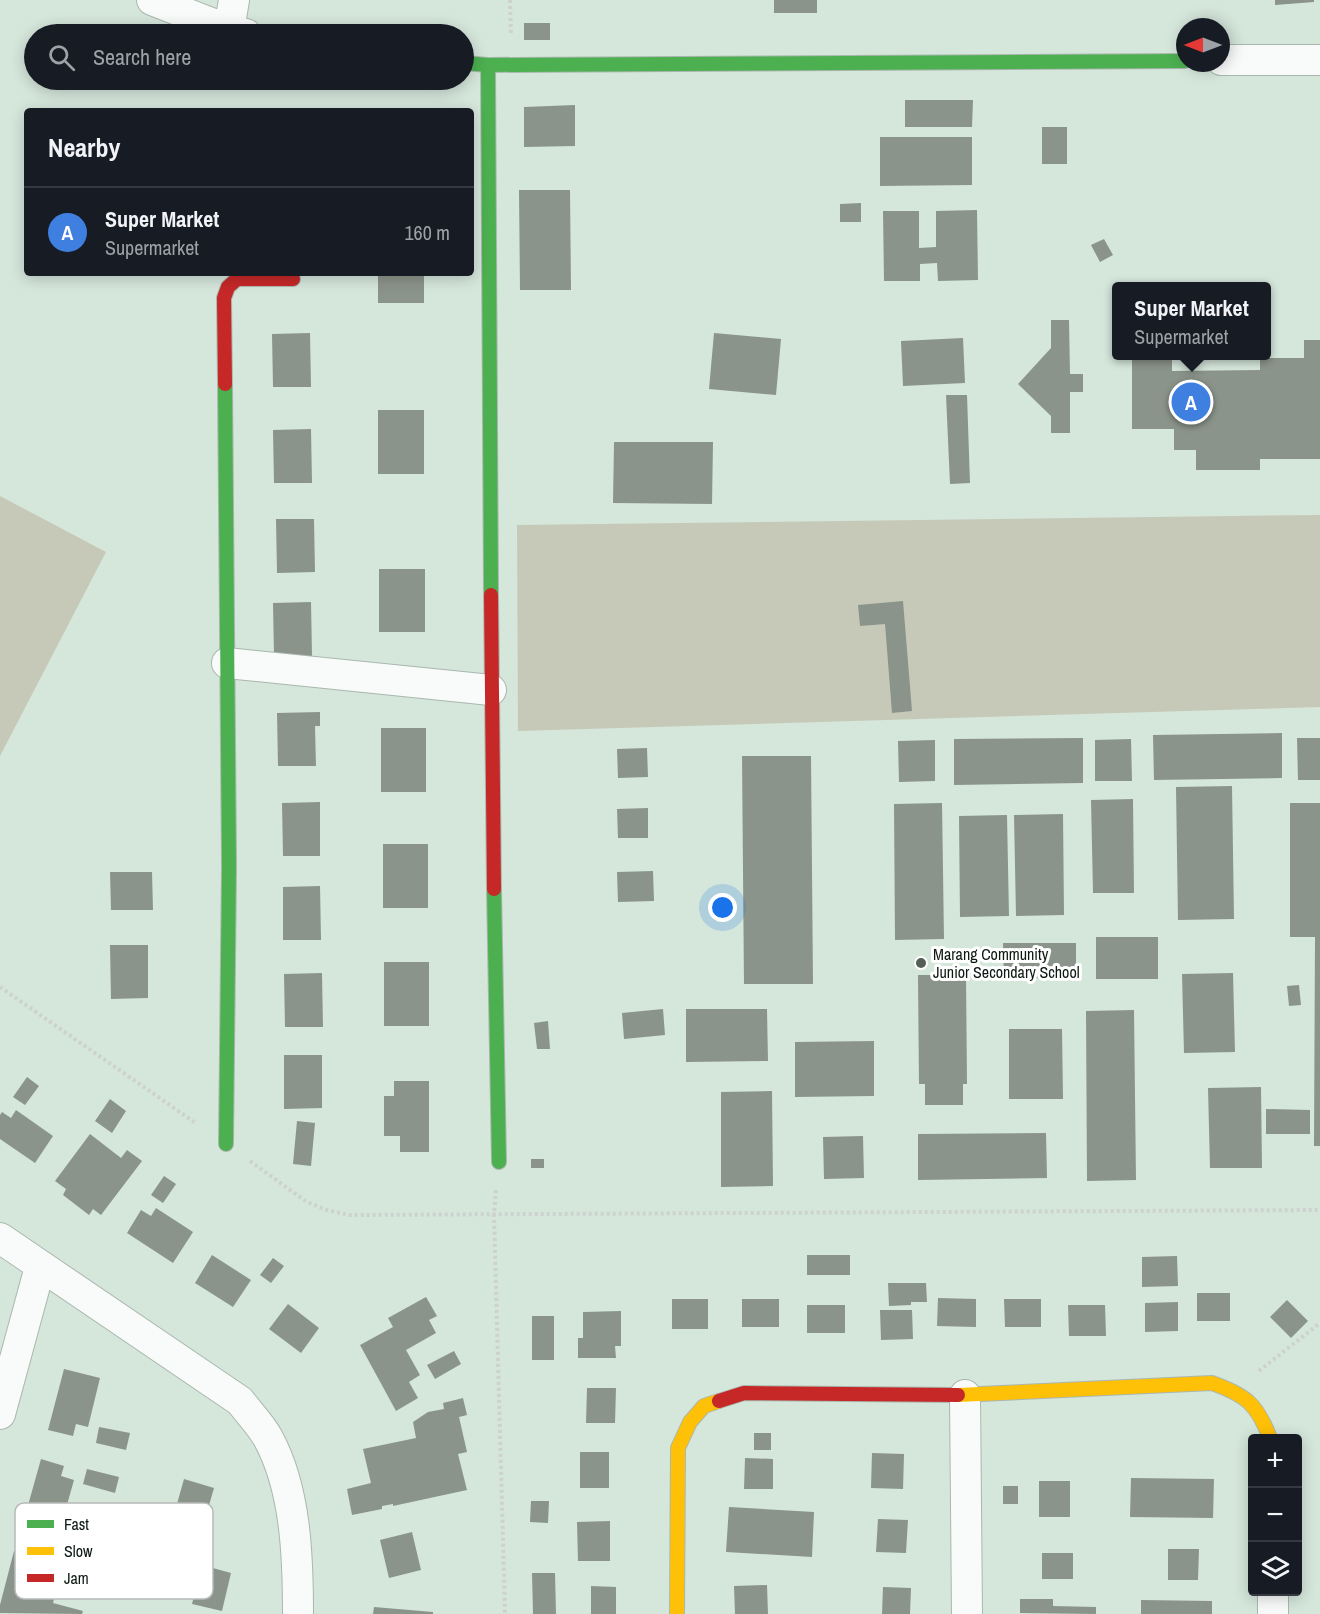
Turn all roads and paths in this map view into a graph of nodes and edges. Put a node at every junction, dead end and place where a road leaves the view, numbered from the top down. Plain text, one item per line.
1 (152, 0) edge
2 (234, 0) edge
3 (216, 24) edge
4 (237, 24) edge
5 (1230, 60) edge
6 (1320, 60) edge
7 (1176, 61) edge
8 (474, 63) edge
9 (488, 64) junction
10 (293, 279) dead end
11 (227, 663) junction
12 (492, 690) junction
13 (0, 987) edge
14 (226, 1144) junction
15 (499, 1162) dead end
16 (1320, 1210) edge
17 (494, 1215) junction
18 (0, 1238) edge
19 (40, 1267) junction
20 (1320, 1323) edge
21 (1235, 1391) junction
22 (965, 1395) junction
23 (0, 1414) edge
24 (1269, 1434) edge
25 (1273, 1596) edge
26 (298, 1614) edge
27 (505, 1614) edge
28 (677, 1614) edge
29 (967, 1614) edge
30 (1273, 1614) edge

1 - 3 street
2 - 4 street
5 - 6 street
7 - 9 street
8 - 9 street
9 - 12 street
10 - 11 street
11 - 12 street
11 - 14 street
12 - 15 street
13 - 14 path
14 - 17 path
16 - 17 path
17 - 27 path
18 - 19 street
19 - 23 street
19 - 26 street
20 - 21 path
21 - 22 street
21 - 24 street
22 - 28 street
22 - 29 street
25 - 30 street

